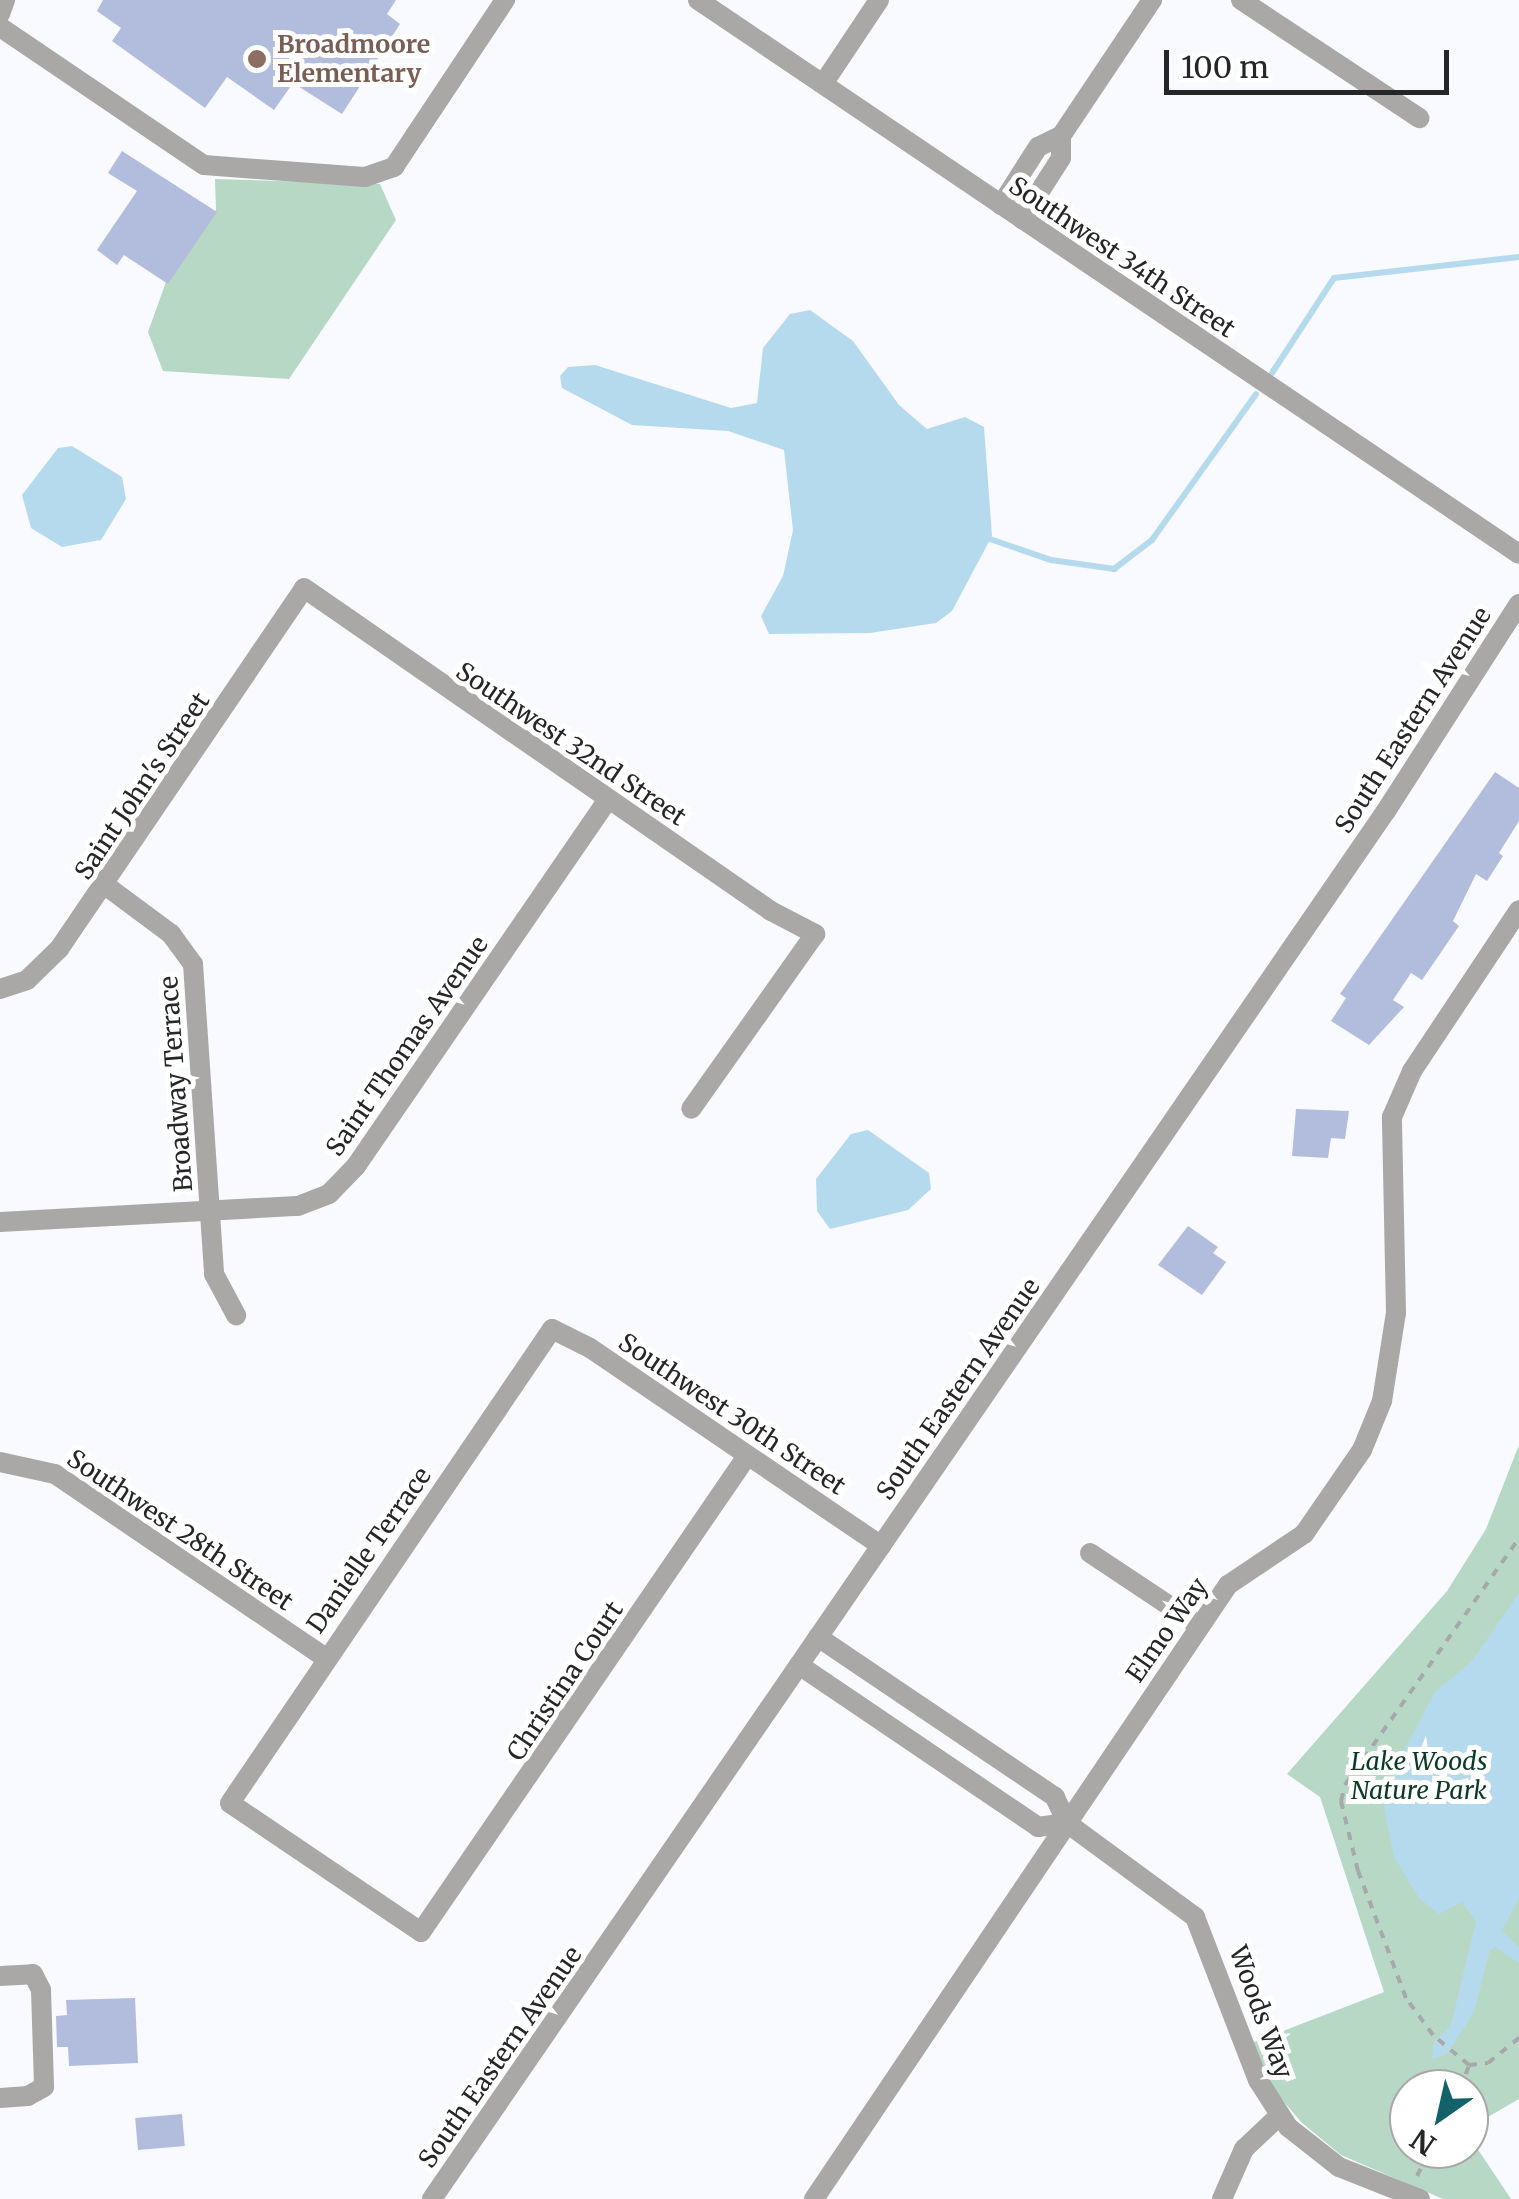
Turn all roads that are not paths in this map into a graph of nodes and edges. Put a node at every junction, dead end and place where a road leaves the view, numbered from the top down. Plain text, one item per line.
1 (5, 0) edge
2 (505, 0) edge
3 (698, 0) edge
4 (880, 0) edge
5 (1152, 0) edge
6 (1241, 0) edge
7 (0, 14) edge
8 (0, 27) edge
9 (824, 84) junction
10 (1419, 118) dead end
11 (1061, 136) junction
12 (1001, 205) junction
13 (1022, 219) junction
14 (1519, 554) edge
15 (304, 588) joint
16 (1519, 604) edge
17 (608, 799) junction
18 (105, 885) junction
19 (1519, 910) edge
20 (0, 988) edge
21 (690, 1110) dead end
22 (210, 1210) junction
23 (0, 1222) edge
24 (236, 1316) dead end
25 (552, 1328) joint
26 (747, 1456) junction
27 (0, 1462) edge
28 (881, 1546) junction
29 (1090, 1553) dead end
30 (1200, 1626) junction
31 (818, 1637) junction
32 (326, 1658) junction
33 (799, 1664) junction
34 (896, 1689) junction
35 (882, 1720) junction
36 (230, 1803) joint
37 (1067, 1823) junction
38 (0, 1976) edge
39 (0, 2098) edge
40 (1280, 2116) junction
41 (1413, 2196) edge
42 (432, 2199) edge
43 (814, 2199) edge
44 (1222, 2199) edge

1 - 7 street
2 - 8 street
3 - 9 street, Southwest 34th Street
4 - 9 street
5 - 11 street
6 - 10 street
9 - 12 street, Southwest 34th Street
11 - 12 street
11 - 13 street
12 - 13 street, Southwest 34th Street
13 - 14 street, Southwest 34th Street
15 - 17 street, Southwest 32nd Street
15 - 18 street, Saint John's Street
16 - 28 street, South Eastern Avenue
17 - 21 street, Southwest 32nd Street
17 - 22 street, Saint Thomas Avenue
18 - 20 street, Saint John's Street
18 - 22 street, Broadway Terrace
19 - 30 street, Elmo Way
22 - 23 street, Saint Thomas Avenue
22 - 24 street, Broadway Terrace
25 - 26 street, Southwest 30th Street
25 - 32 street, Danielle Terrace
26 - 28 street, Southwest 30th Street
26 - 36 street, Christina Court
27 - 32 street, Southwest 28th Street
28 - 31 street, South Eastern Avenue
29 - 30 street
30 - 37 street, Elmo Way
31 - 33 street, South Eastern Avenue
31 - 34 street, Woods Way
32 - 36 street, Danielle Terrace
33 - 35 street, Woods Way
33 - 42 street, South Eastern Avenue
34 - 35 street
34 - 37 street, Woods Way
35 - 37 street, Woods Way
37 - 40 street, Woods Way
37 - 43 street, Elmo Way
38 - 39 street
40 - 41 street, Woods Way
40 - 44 street

